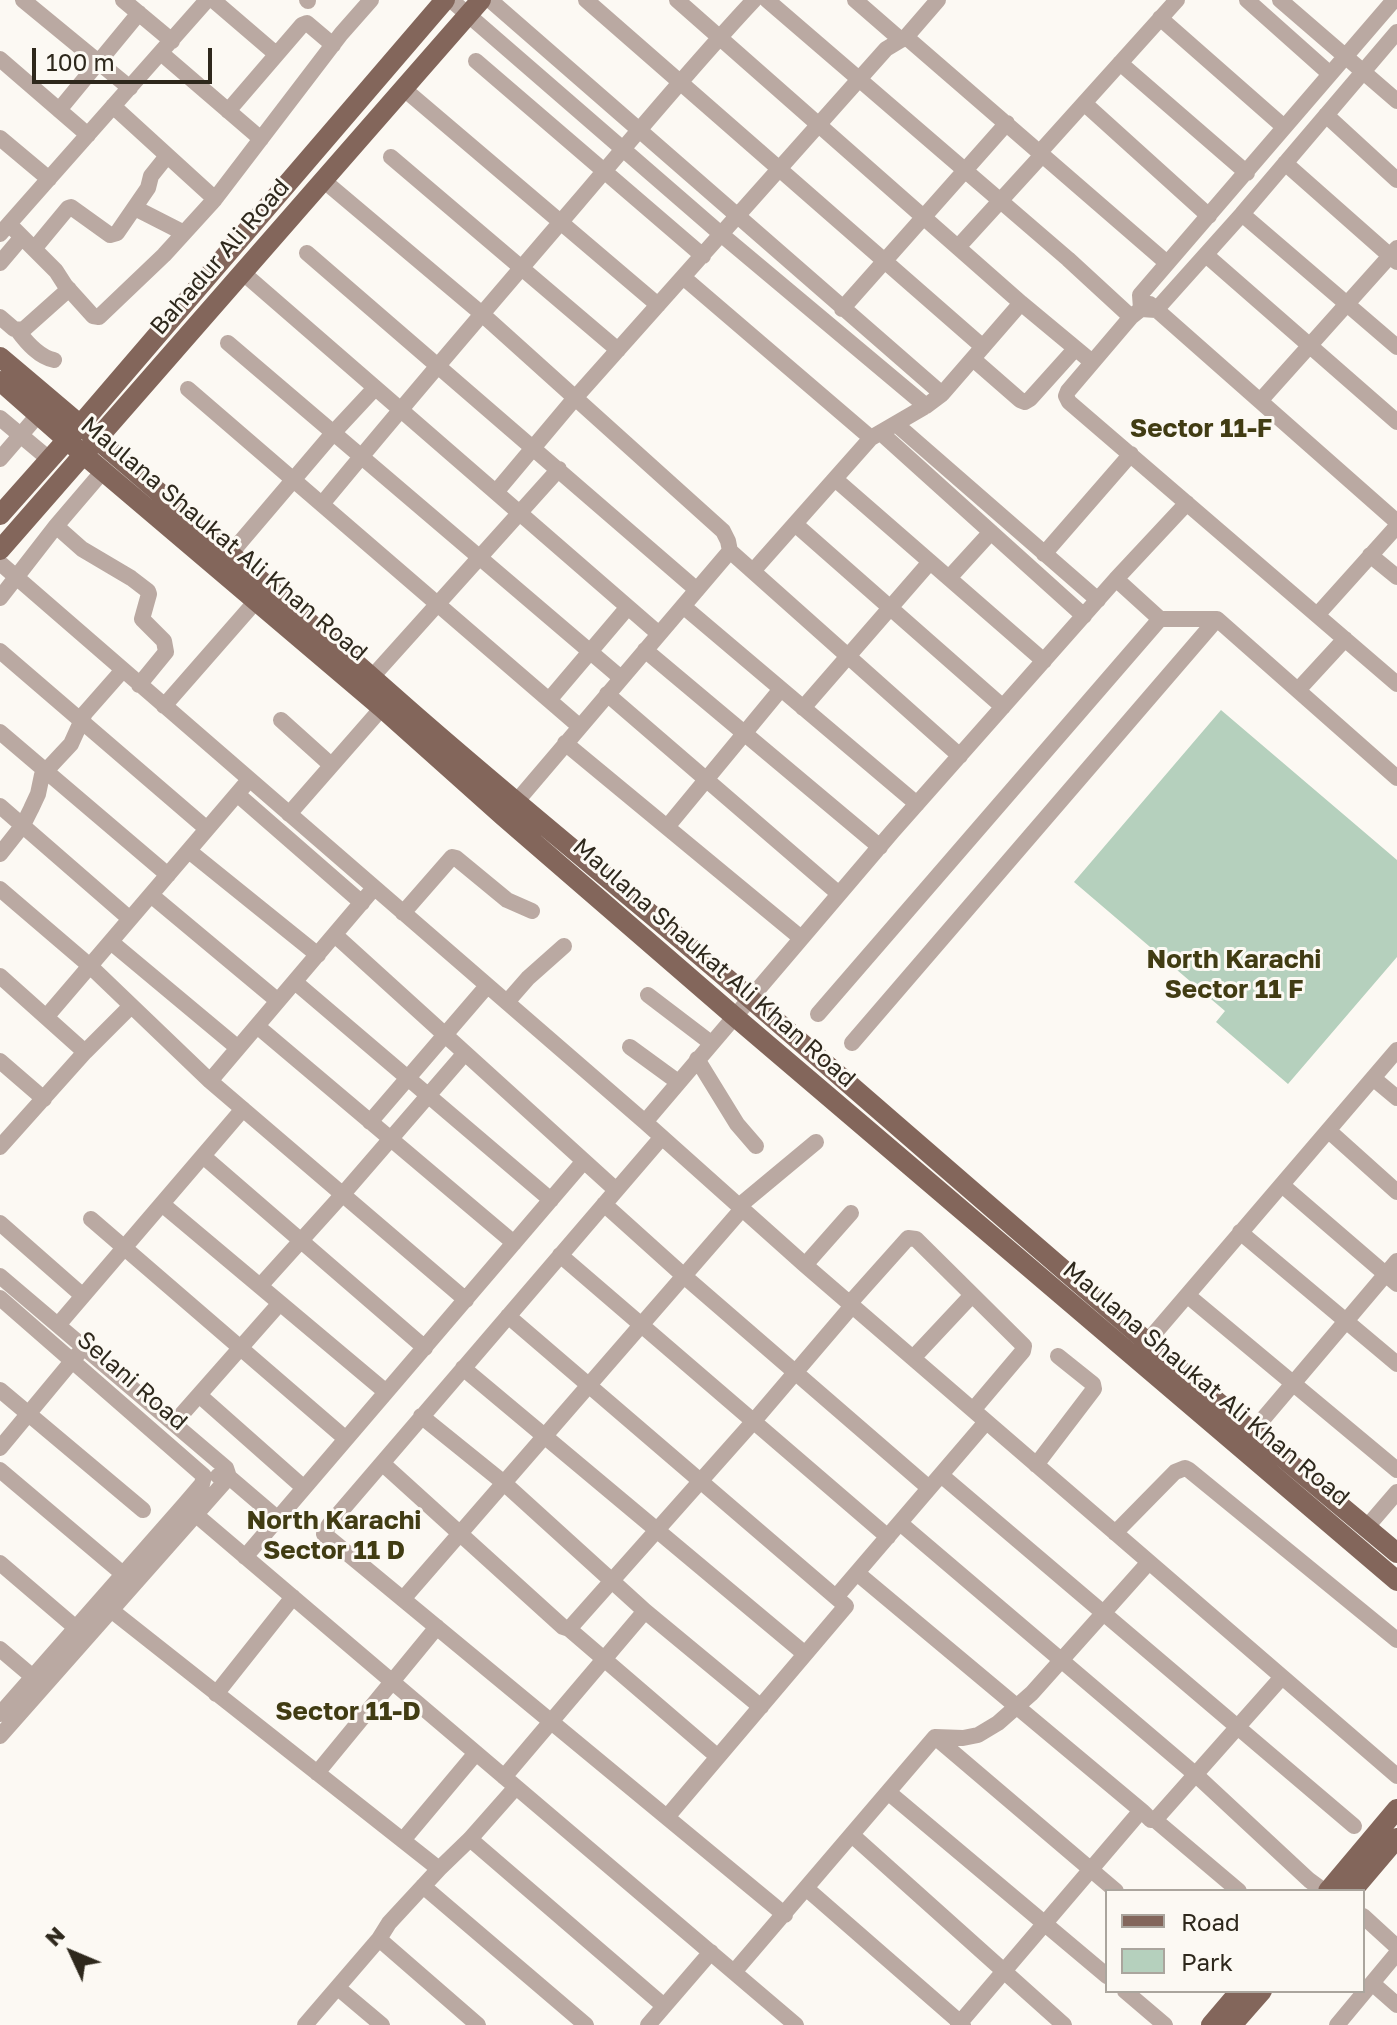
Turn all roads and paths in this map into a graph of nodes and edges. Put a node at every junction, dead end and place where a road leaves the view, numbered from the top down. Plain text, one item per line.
1 (23, 0) edge
2 (123, 0) edge
3 (210, 0) edge
4 (371, 0) edge
5 (448, 0) edge
6 (490, 0) edge
7 (586, 0) edge
8 (677, 0) edge
9 (754, 0) edge
10 (767, 0) edge
11 (855, 0) edge
12 (938, 0) edge
13 (1177, 0) edge
14 (1247, 0) edge
15 (1280, 0) edge
16 (1394, 2) edge
17 (696, 6) edge
18 (475, 8) edge
19 (139, 13) junction
20 (1160, 18) junction
21 (1397, 32) edge
22 (719, 37) junction
23 (904, 38) junction
24 (333, 45) junction
25 (166, 47) junction
26 (276, 54) junction
27 (1345, 58) junction
28 (0, 59) edge
29 (476, 61) dead end
30 (98, 63) junction
31 (1120, 63) junction
32 (1362, 72) junction
33 (1330, 74) junction
34 (860, 79) junction
35 (680, 82) junction
36 (130, 88) junction
37 (404, 89) junction
38 (1397, 101) edge
39 (1084, 103) junction
40 (113, 106) junction
41 (59, 110) junction
42 (228, 111) junction
43 (1326, 115) junction
44 (1007, 123) junction
45 (820, 124) junction
46 (1284, 127) junction
47 (639, 130) junction
48 (88, 135) junction
49 (0, 138) edge
50 (261, 139) junction
51 (622, 149) junction
52 (1041, 153) junction
53 (167, 156) junction
54 (391, 157) dead end
55 (1285, 163) junction
56 (780, 169) junction
57 (965, 170) junction
58 (604, 171) junction
59 (1247, 173) junction
60 (49, 179) junction
61 (323, 180) junction
62 (1397, 180) edge
63 (215, 199) junction
64 (1001, 200) junction
65 (135, 208) junction
66 (1242, 214) junction
67 (924, 216) junction
68 (1209, 216) junction
69 (737, 217) junction
70 (561, 222) junction
71 (4, 227) edge
72 (184, 233) junction
73 (722, 235) junction
74 (28, 243) junction
75 (959, 246) junction
76 (307, 253) dead end
77 (1206, 255) junction
78 (1395, 255) edge
79 (703, 256) junction
80 (884, 261) junction
81 (0, 263) edge
82 (1167, 263) junction
83 (521, 268) junction
84 (242, 272) junction
85 (683, 277) junction
86 (69, 289) junction
87 (1021, 303) junction
88 (1347, 304) junction
89 (658, 305) junction
90 (1142, 308) junction
91 (842, 309) junction
92 (482, 314) junction
93 (0, 317) edge
94 (18, 331) junction
95 (228, 343) dead end
96 (1310, 346) junction
97 (1397, 347) edge
98 (1075, 349) junction
99 (618, 350) junction
100 (978, 353) junction
101 (0, 357) edge
102 (54, 360) dead end
103 (1092, 362) junction
104 (438, 365) junction
105 (0, 381) edge
106 (375, 388) junction
107 (188, 389) dead end
108 (942, 394) junction
109 (575, 398) junction
110 (1260, 401) junction
111 (926, 406) junction
112 (401, 408) junction
113 (38, 415) junction
114 (0, 418) edge
115 (1397, 422) edge
116 (81, 424) junction
117 (896, 424) junction
118 (334, 432) junction
119 (21, 435) junction
120 (876, 436) junction
121 (98, 439) junction
122 (67, 440) junction
123 (533, 447) junction
124 (1131, 454) junction
125 (84, 455) junction
126 (362, 456) junction
127 (0, 459) edge
128 (49, 459) junction
129 (559, 469) junction
130 (103, 471) junction
131 (293, 479) junction
132 (835, 479) junction
133 (496, 492) junction
134 (1187, 503) junction
135 (322, 504) junction
136 (520, 512) junction
137 (0, 515) edge
138 (795, 524) junction
139 (1397, 524) edge
140 (56, 526) junction
141 (991, 532) junction
142 (0, 550) edge
143 (730, 551) junction
144 (231, 553) junction
145 (1044, 554) junction
146 (1370, 555) junction
147 (480, 557) junction
148 (930, 562) junction
149 (0, 563) edge
150 (753, 571) junction
151 (17, 577) junction
152 (1397, 577) edge
153 (949, 578) junction
154 (1116, 579) junction
155 (697, 590) junction
156 (0, 598) edge
157 (1098, 600) junction
158 (256, 601) junction
159 (437, 604) junction
160 (683, 606) junction
161 (628, 607) junction
162 (890, 608) junction
163 (1318, 614) junction
164 (1084, 616) junction
165 (1160, 619) junction
166 (1217, 619) junction
167 (659, 634) junction
168 (1345, 639) junction
169 (645, 650) junction
170 (0, 651) edge
171 (590, 652) junction
172 (849, 656) junction
173 (1044, 661) junction
174 (122, 671) junction
175 (372, 677) junction
176 (621, 678) junction
177 (1397, 684) edge
178 (139, 685) junction
179 (781, 689) junction
180 (1298, 690) junction
181 (607, 694) junction
182 (549, 700) junction
183 (386, 702) junction
184 (164, 706) junction
185 (1003, 707) junction
186 (803, 708) junction
187 (281, 720) dead end
188 (80, 721) junction
189 (579, 726) junction
190 (0, 732) edge
191 (744, 733) junction
192 (565, 743) junction
193 (960, 756) junction
194 (331, 765) junction
195 (45, 771) junction
196 (1397, 778) edge
197 (705, 779) junction
198 (249, 780) junction
199 (237, 794) junction
200 (517, 801) junction
201 (917, 804) junction
202 (0, 806) edge
203 (289, 814) junction
204 (23, 825) junction
205 (667, 827) junction
206 (207, 829) junction
207 (880, 847) junction
208 (189, 851) junction
209 (0, 854) edge
210 (168, 875) junction
211 (374, 888) junction
212 (0, 889) edge
213 (839, 894) junction
214 (151, 895) junction
215 (362, 903) junction
216 (532, 911) dead end
217 (403, 913) junction
218 (130, 919) junction
219 (335, 935) junction
220 (801, 938) junction
221 (111, 942) junction
222 (564, 946) dead end
223 (318, 955) junction
224 (90, 966) junction
225 (0, 976) edge
226 (295, 982) junction
227 (487, 986) junction
228 (648, 995) dead end
229 (750, 998) junction
230 (278, 1001) junction
231 (507, 1002) junction
232 (131, 1006) junction
233 (818, 1014) dead end
234 (47, 1016) junction
235 (734, 1016) junction
236 (257, 1026) junction
237 (445, 1035) junction
238 (711, 1043) junction
239 (852, 1043) dead end
240 (630, 1047) dead end
241 (238, 1048) junction
242 (1397, 1050) edge
243 (85, 1052) junction
244 (465, 1053) junction
245 (697, 1059) junction
246 (0, 1061) edge
247 (407, 1077) junction
248 (1373, 1078) junction
249 (210, 1081) junction
250 (678, 1082) junction
251 (428, 1096) junction
252 (1397, 1098) edge
253 (44, 1099) junction
254 (243, 1109) junction
255 (370, 1122) junction
256 (645, 1122) junction
257 (1329, 1131) junction
258 (662, 1137) junction
259 (391, 1139) junction
260 (2, 1142) edge
261 (816, 1142) dead end
262 (756, 1146) dead end
263 (203, 1156) junction
264 (584, 1161) junction
265 (1282, 1185) junction
266 (616, 1190) junction
267 (1397, 1192) edge
268 (343, 1194) junction
269 (551, 1200) junction
270 (162, 1204) junction
271 (604, 1204) junction
272 (741, 1208) junction
273 (851, 1213) dead end
274 (91, 1219) dead end
275 (0, 1223) edge
276 (1240, 1232) junction
277 (301, 1240) junction
278 (514, 1243) junction
279 (124, 1248) junction
280 (560, 1255) junction
281 (1397, 1261) edge
282 (805, 1265) junction
283 (0, 1276) edge
284 (684, 1276) junction
285 (1391, 1280) edge
286 (260, 1286) junction
287 (972, 1295) junction
288 (1187, 1295) junction
289 (83, 1296) junction
290 (0, 1298) edge
291 (466, 1300) junction
292 (280, 1303) junction
293 (850, 1305) junction
294 (508, 1316) junction
295 (1346, 1321) junction
296 (641, 1324) junction
297 (58, 1325) junction
298 (1147, 1342) junction
299 (84, 1347) junction
300 (240, 1348) junction
301 (425, 1348) junction
302 (1058, 1356) dead end
303 (913, 1358) junction
304 (73, 1360) junction
305 (1397, 1364) edge
306 (463, 1368) junction
307 (796, 1372) junction
308 (1293, 1383) junction
309 (588, 1385) junction
310 (0, 1390) edge
311 (386, 1392) junction
312 (199, 1395) junction
313 (973, 1410) junction
314 (29, 1414) junction
315 (421, 1416) junction
316 (175, 1422) junction
317 (753, 1422) junction
318 (986, 1422) junction
319 (1252, 1432) junction
320 (544, 1436) junction
321 (346, 1439) junction
322 (0, 1448) edge
323 (382, 1463) junction
324 (1036, 1465) junction
325 (0, 1470) edge
326 (1397, 1470) edge
327 (941, 1475) junction
328 (204, 1476) junction
329 (229, 1477) junction
330 (700, 1481) junction
331 (504, 1483) junction
332 (304, 1488) junction
333 (929, 1488) junction
334 (1397, 1492) edge
335 (143, 1510) dead end
336 (189, 1510) junction
337 (277, 1518) junction
338 (900, 1523) junction
339 (1366, 1528) junction
340 (656, 1531) junction
341 (1115, 1533) junction
342 (460, 1534) junction
343 (888, 1537) junction
344 (1397, 1553) edge
345 (245, 1557) junction
346 (1149, 1562) junction
347 (0, 1563) edge
348 (857, 1573) junction
349 (123, 1574) junction
350 (613, 1581) junction
351 (1397, 1581) edge
352 (293, 1597) junction
353 (836, 1597) junction
354 (403, 1599) junction
355 (111, 1610) junction
356 (645, 1611) junction
357 (1103, 1613) junction
358 (437, 1627) junction
359 (76, 1628) junction
360 (569, 1629) junction
361 (1397, 1640) edge
362 (0, 1649) edge
363 (805, 1654) junction
364 (603, 1660) junction
365 (1062, 1660) junction
366 (33, 1677) junction
367 (1282, 1677) junction
368 (391, 1681) junction
369 (216, 1694) junction
370 (761, 1707) junction
371 (1016, 1707) junction
372 (0, 1714) edge
373 (550, 1721) junction
374 (1237, 1727) junction
375 (0, 1736) edge
376 (935, 1737) junction
377 (476, 1753) junction
378 (718, 1757) junction
379 (317, 1773) junction
380 (1195, 1774) junction
381 (1397, 1776) edge
382 (510, 1782) junction
383 (888, 1792) junction
384 (1397, 1809) edge
385 (1149, 1816) junction
386 (667, 1817) junction
387 (1354, 1826) dead end
388 (852, 1835) junction
389 (1397, 1838) edge
390 (470, 1839) junction
391 (403, 1840) junction
392 (439, 1869) junction
393 (1091, 1870) junction
394 (423, 1886) junction
395 (807, 1889) junction
396 (1114, 1889) edge
397 (1237, 1889) edge
398 (1324, 1889) edge
399 (1328, 1889) edge
400 (1354, 1889) edge
401 (785, 1915) junction
402 (1365, 1918) edge
403 (1045, 1924) junction
404 (379, 1939) junction
405 (1397, 1947) edge
406 (711, 1952) junction
407 (1397, 1953) edge
408 (1004, 1971) junction
409 (734, 1972) junction
410 (1105, 1974) edge
411 (1372, 1983) junction
412 (338, 1988) junction
413 (1127, 1993) edge
414 (1238, 1993) edge
415 (1260, 1993) edge
416 (1397, 2005) edge
417 (664, 2006) junction
418 (1345, 2022) edge
419 (652, 2024) edge
420 (961, 2024) edge
421 (305, 2025) edge
422 (382, 2025) edge
423 (478, 2025) edge
424 (586, 2025) edge
425 (796, 2025) edge
426 (1064, 2025) edge
427 (1165, 2025) edge
428 (1211, 2025) edge
429 (1232, 2025) edge

1 - 30 street
2 - 19 street
3 - 25 street
3 - 26 street
4 - 24 street
5 - 18 street
5 - 116 main road, Bahadur Ali Road
6 - 47 street
7 - 35 street
8 - 17 street
9 - 22 street
10 - 34 street
11 - 23 street
12 - 23 street
13 - 20 street
14 - 33 street
15 - 27 street
16 - 27 street
17 - 22 street
18 - 37 main road, Bahadur Ali Road
18 - 51 street
19 - 25 street
19 - 30 street
20 - 31 street
20 - 46 street
21 - 32 street
22 - 35 street
22 - 45 street
23 - 34 street
23 - 44 street
24 - 26 street
24 - 50 street
25 - 36 street
25 - 42 street
26 - 42 street
27 - 32 street
27 - 33 street
28 - 41 street
29 - 58 street
30 - 36 street
30 - 41 street
31 - 39 street
31 - 59 street
32 - 38 street
32 - 43 street
33 - 46 street
34 - 45 street
34 - 57 street
35 - 47 street
35 - 56 street
36 - 40 street
37 - 61 main road, Bahadur Ali Road
37 - 70 street
39 - 52 street
39 - 68 street
40 - 48 street
40 - 53 street
41 - 48 street
42 - 50 street
43 - 55 street
43 - 62 street
44 - 52 street
44 - 57 street
45 - 56 street
45 - 67 street
46 - 59 street
47 - 51 street
47 - 69 street
48 - 60 street
49 - 60 street
50 - 63 street
51 - 58 street
51 - 73 street
52 - 64 street
52 - 82 street
53 - 63 street
53 - 65 street
54 - 83 street
55 - 66 street
55 - 78 street
56 - 69 street
56 - 80 street
57 - 64 street
57 - 67 street
58 - 70 street
58 - 79 street
59 - 68 street
60 - 71 street
61 - 84 main road, Bahadur Ali Road
61 - 92 street
63 - 72 street
64 - 75 street
64 - 90 street
65 - 72 street
65 - 74 street
66 - 77 street
66 - 88 street
67 - 75 street
67 - 80 street
68 - 82 street
69 - 73 street
69 - 91 street
70 - 83 street
70 - 89 street
71 - 74 street
72 - 86 street
73 - 79 street
73 - 111 street
74 - 81 street
74 - 86 street
75 - 87 street
76 - 104 street
77 - 90 street
77 - 96 street
78 - 88 street
79 - 85 street
80 - 91 street
80 - 100 street
82 - 90 street
83 - 92 street
83 - 99 street
84 - 106 street
84 - 121 main road, Bahadur Ali Road
85 - 89 street
85 - 120 street
86 - 94 street
87 - 98 street
87 - 100 street
88 - 96 street
88 - 97 street
89 - 99 street
90 - 103 street
90 - 110 street
91 - 108 street
92 - 104 street
92 - 109 street
93 - 94 street
94 - 102 street
95 - 118 street
96 - 110 street
96 - 115 street
98 - 100 street
98 - 103 street
99 - 109 street
100 - 108 street
101 - 116 main road, Maulana Shaukat Ali Khan Road
103 - 124 street
104 - 112 street
104 - 123 street
105 - 113 main road, Maulana Shaukat Ali Khan Road
106 - 112 street
106 - 118 street
107 - 131 street
108 - 111 street
109 - 123 street
109 - 143 street
110 - 139 street
111 - 117 street
112 - 126 street
112 - 133 street
113 - 119 street
113 - 122 main road, Maulana Shaukat Ali Khan Road
114 - 119 street
116 - 121 main road, Maulana Shaukat Ali Khan Road
116 - 122 main road, Bahadur Ali Road
117 - 120 street
117 - 145 street
118 - 126 street
118 - 131 street
119 - 127 street
119 - 128 street
120 - 132 street
120 - 141 street
121 - 125 main road, Bahadur Ali Road
121 - 144 main road, Maulana Shaukat Ali Khan Road
122 - 125 main road, Maulana Shaukat Ali Khan Road
122 - 128 main road, Bahadur Ali Road
123 - 129 street
123 - 133 street
124 - 134 street
124 - 145 street
125 - 130 main road, Maulana Shaukat Ali Khan Road
125 - 142 main road, Bahadur Ali Road
126 - 135 street
126 - 147 street
128 - 137 main road, Bahadur Ali Road
129 - 136 street
129 - 155 street
130 - 140 street
130 - 158 main road, Maulana Shaukat Ali Khan Road
131 - 135 street
131 - 144 street
132 - 138 street
132 - 148 street
133 - 136 street
134 - 154 street
134 - 163 street
135 - 159 street
136 - 147 street
136 - 161 street
138 - 150 street
138 - 162 street
139 - 146 street
140 - 151 street
140 - 178 street
141 - 153 street
141 - 164 street
143 - 150 street
143 - 155 street
144 - 175 main road, Maulana Shaukat Ali Khan Road
145 - 157 street
146 - 152 street
146 - 163 street
147 - 159 street
147 - 171 street
148 - 153 street
148 - 162 street
149 - 151 street
150 - 172 street
151 - 156 street
151 - 174 street
153 - 173 street
154 - 157 street
154 - 165 street
155 - 160 street
157 - 164 street
158 - 183 main road, Maulana Shaukat Ali Khan Road
158 - 184 street
159 - 175 street
159 - 182 street
160 - 167 street
160 - 179 street
161 - 167 street
161 - 171 street
162 - 172 street
162 - 185 street
163 - 168 street
164 - 173 street
165 - 166 street
165 - 233 street
166 - 180 street
166 - 239 street
167 - 169 street
168 - 177 street
168 - 180 street
169 - 176 street
169 - 191 street
170 - 188 street
171 - 176 street
171 - 182 street
172 - 186 street
172 - 193 street
173 - 185 street
174 - 178 street
174 - 188 street
175 - 183 main road, Maulana Shaukat Ali Khan Road
176 - 181 street
178 - 184 street
179 - 186 street
179 - 191 street
180 - 196 street
181 - 189 street
181 - 197 street
182 - 189 street
183 - 194 street
183 - 200 main road, Maulana Shaukat Ali Khan Road
183 - 235 main road, Maulana Shaukat Ali Khan Road
184 - 198 street
185 - 193 street
186 - 201 street
187 - 194 street
188 - 195 street
188 - 206 street
189 - 192 street
190 - 195 street
191 - 197 street
191 - 207 street
192 - 200 street
192 - 205 street
193 - 201 street
194 - 203 street
195 - 204 street
195 - 210 street
197 - 205 street
197 - 213 street
198 - 199 street
198 - 203 street
199 - 206 street
199 - 215 street
200 - 229 main road, Maulana Shaukat Ali Khan Road
201 - 207 street
202 - 204 street
203 - 211 street
204 - 209 street
204 - 218 street
205 - 220 street
206 - 208 street
207 - 213 street
208 - 210 street
208 - 223 street
210 - 214 street
211 - 215 street
211 - 217 street
212 - 224 street
213 - 220 street
214 - 218 street
214 - 230 street
215 - 219 street
216 - 217 street
217 - 227 street
218 - 221 street
219 - 223 street
219 - 237 street
220 - 229 street
221 - 224 street
221 - 241 street
222 - 231 street
223 - 226 street
224 - 232 street
224 - 234 street
225 - 234 street
226 - 230 street
226 - 247 street
227 - 231 street
227 - 237 street
228 - 238 street
229 - 235 street
229 - 298 main road, Maulana Shaukat Ali Khan Road
230 - 236 street
231 - 256 street
232 - 243 street
232 - 249 street
234 - 243 street
235 - 238 street
235 - 351 main road, Maulana Shaukat Ali Khan Road
236 - 241 street
236 - 255 street
237 - 244 street
237 - 247 street
238 - 245 street
240 - 250 street
241 - 249 street
242 - 248 street
243 - 253 street
244 - 251 street
244 - 264 street
245 - 250 street
245 - 262 street
246 - 253 street
247 - 251 street
247 - 255 street
248 - 252 street
248 - 257 street
249 - 254 street
250 - 256 street
251 - 259 street
251 - 269 street
253 - 260 street
254 - 263 street
254 - 268 street
255 - 259 street
256 - 258 street
257 - 265 street
257 - 267 street
258 - 266 street
258 - 272 street
259 - 268 street
259 - 278 street
261 - 272 street
263 - 270 street
263 - 277 street
264 - 266 street
264 - 269 street
265 - 276 street
265 - 285 street
266 - 271 street
268 - 277 street
268 - 291 street
269 - 278 street
270 - 279 street
270 - 286 street
271 - 280 street
271 - 284 street
272 - 282 street
272 - 284 street
273 - 282 street
274 - 279 street
275 - 289 street
276 - 288 street
276 - 295 street
277 - 286 street
277 - 301 street
278 - 291 street
279 - 289 street
279 - 300 street
280 - 294 street
280 - 296 street
281 - 285 street
282 - 293 street
283 - 297 street, Selani Road
284 - 296 street
284 - 307 street
285 - 295 street
286 - 292 street
287 - 293 street
287 - 303 street
287 - 313 street
288 - 298 street
288 - 308 street
289 - 297 street
290 - 304 street, Selani Road
291 - 301 street
292 - 300 street
292 - 311 street
293 - 303 street
293 - 307 street
294 - 306 street
294 - 309 street
295 - 305 street
295 - 308 street
296 - 309 street
296 - 317 street
297 - 299 street, Selani Road
298 - 319 main road, Maulana Shaukat Ali Khan Road
299 - 304 street
299 - 316 street, Selani Road
300 - 312 street
300 - 321 street
301 - 311 street
302 - 324 street
303 - 313 street
304 - 314 street
304 - 328 street, Selani Road
306 - 315 street
306 - 320 street
307 - 317 street
307 - 333 street
308 - 319 street
308 - 326 street
309 - 320 street
309 - 330 street
310 - 314 street
311 - 321 street
312 - 316 street
312 - 332 street
313 - 318 street
314 - 322 street
314 - 335 street
315 - 323 street
315 - 331 street
316 - 329 street, Selani Road
317 - 330 street
317 - 343 street
318 - 324 street
318 - 327 street
319 - 339 main road, Maulana Shaukat Ali Khan Road
320 - 331 street
320 - 340 street
321 - 332 street
323 - 342 street
323 - 354 street
324 - 341 street
325 - 349 street
327 - 333 street
327 - 357 street
328 - 329 street
328 - 336 street
329 - 336 street
329 - 337 street, Selani Road
330 - 340 street
330 - 353 street
331 - 342 street
331 - 350 street
332 - 337 street
333 - 338 street
334 - 339 street
336 - 345 street
336 - 349 street
336 - 355 street
337 - 345 street
338 - 343 street
338 - 365 street
339 - 344 main road, Maulana Shaukat Ali Khan Road
340 - 350 street
340 - 363 street
341 - 346 street
341 - 361 street
342 - 354 street
342 - 360 street
343 - 348 street
345 - 352 street
346 - 357 street
346 - 367 street
347 - 359 street
348 - 353 street
348 - 371 street
349 - 359 street
350 - 356 street
350 - 360 street
352 - 368 street
352 - 369 street
353 - 363 street
354 - 358 street
355 - 369 street
355 - 375 street
356 - 364 street
356 - 370 street
357 - 365 street
357 - 374 street
358 - 368 street
358 - 373 street
359 - 366 street
360 - 364 street
362 - 366 street
363 - 370 street
364 - 373 street
364 - 378 street
365 - 371 street
365 - 380 street
366 - 372 street
367 - 374 street
367 - 381 street
368 - 377 street
368 - 379 street
369 - 379 street
370 - 378 street
371 - 376 street
371 - 385 street
373 - 382 street
373 - 386 street
374 - 380 street
374 - 387 street
376 - 383 street
376 - 393 street
377 - 382 street
377 - 391 street
378 - 386 street
379 - 391 street
380 - 385 street
380 - 398 street
382 - 390 street
382 - 406 street
383 - 388 street
383 - 403 street
384 - 399 main road
385 - 393 street
385 - 397 street
386 - 401 street
388 - 395 street
388 - 408 street
389 - 400 main road
390 - 392 street
390 - 417 street
391 - 392 street
392 - 394 street
393 - 396 street
393 - 403 street
394 - 404 street
394 - 424 street
395 - 401 street
395 - 420 street
401 - 409 street
402 - 405 street
403 - 408 street
403 - 410 street
404 - 412 street
404 - 423 street
406 - 409 street
406 - 417 street
407 - 411 street
408 - 420 street
408 - 426 street
409 - 425 street
411 - 416 street
411 - 418 street
412 - 421 street
412 - 422 street
413 - 427 street
414 - 428 main road
415 - 429 main road
417 - 419 street

